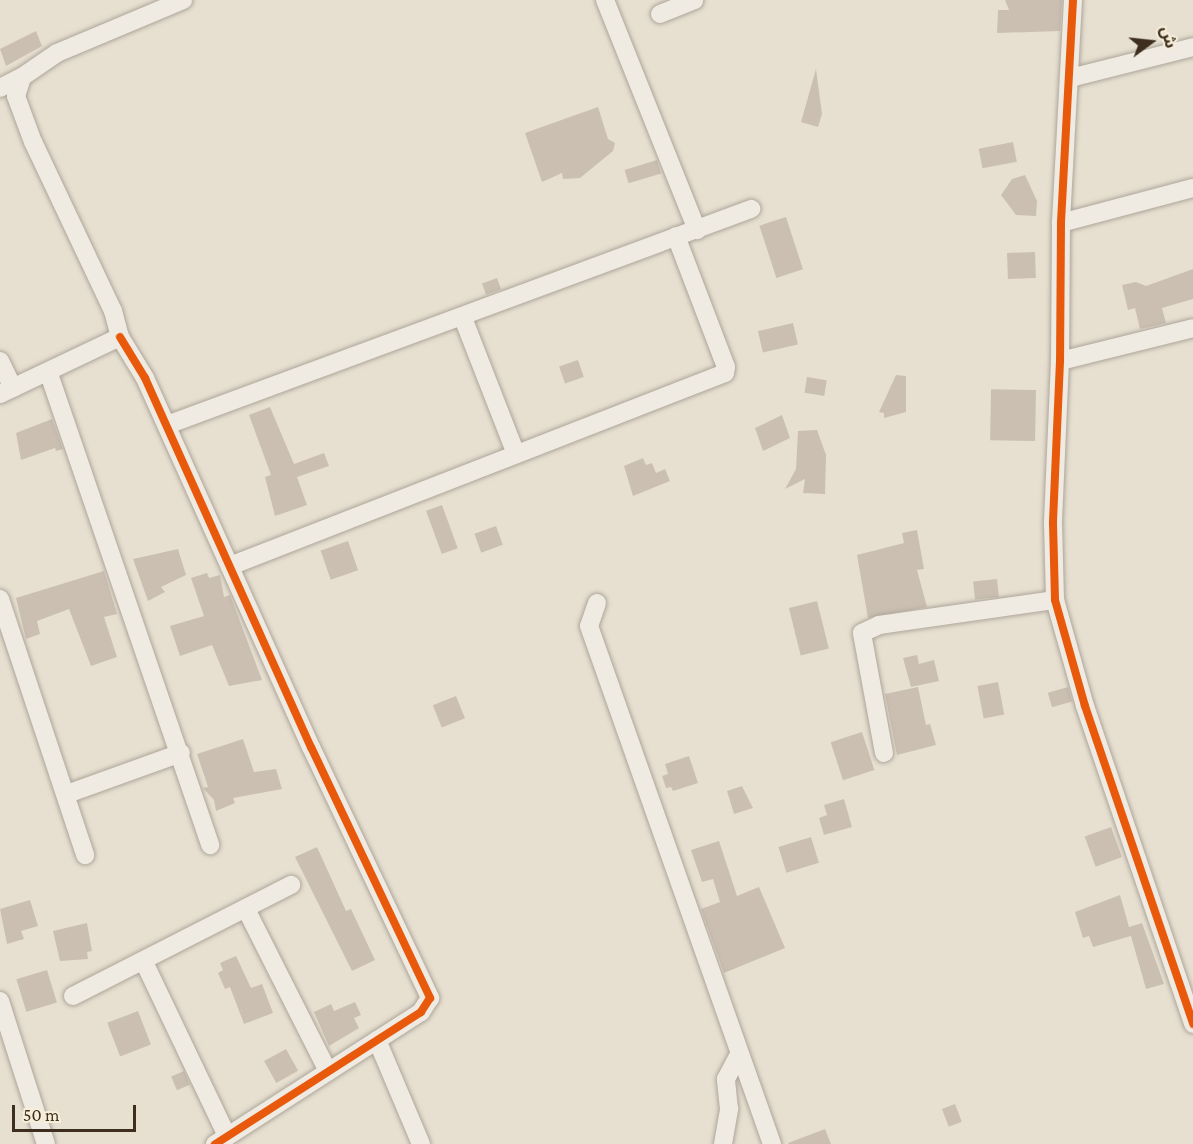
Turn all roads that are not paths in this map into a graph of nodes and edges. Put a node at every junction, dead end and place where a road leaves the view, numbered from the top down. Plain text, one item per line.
1 (183, 0) edge
2 (605, 0) edge
3 (694, 0) edge
4 (1073, 0) edge
5 (660, 14) dead end
6 (1193, 46) edge
7 (22, 77) junction
8 (1070, 78) junction
9 (0, 87) edge
10 (1193, 188) edge
11 (752, 209) dead end
12 (1061, 223) junction
13 (697, 230) junction
14 (676, 236) junction
15 (463, 318) junction
16 (1193, 328) edge
17 (120, 337) junction
18 (0, 361) edge
19 (1060, 361) junction
20 (50, 374) junction
21 (7, 391) edge
22 (167, 425) junction
23 (516, 454) junction
24 (230, 566) junction
25 (0, 598) edge
26 (1055, 600) junction
27 (597, 603) dead end
28 (181, 753) junction
29 (884, 753) dead end
30 (67, 794) junction
31 (210, 845) dead end
32 (85, 855) dead end
33 (291, 885) dead end
34 (246, 909) junction
35 (144, 962) junction
36 (73, 996) dead end
37 (0, 1001) edge
38 (1193, 1024) edge
39 (377, 1040) junction
40 (738, 1056) junction
41 (328, 1071) junction
42 (221, 1140) edge
43 (46, 1144) edge
44 (421, 1144) edge
45 (723, 1144) edge
46 (772, 1144) edge

1 - 7 street
2 - 13 street
3 - 5 street
4 - 8 street
6 - 8 street
7 - 9 street
7 - 17 street
8 - 12 street
10 - 12 street
11 - 13 street
12 - 19 street
13 - 14 street
14 - 15 street
14 - 23 street
15 - 22 street
15 - 23 street
16 - 19 street
17 - 20 street
17 - 22 street
18 - 21 street
19 - 26 street
20 - 21 street
20 - 28 street
22 - 24 street
23 - 24 street
24 - 39 street
25 - 30 street
26 - 29 street
26 - 38 street
27 - 40 street
28 - 30 street
28 - 31 street
30 - 32 street
33 - 34 street
34 - 35 street
34 - 41 street
35 - 36 street
35 - 42 street
37 - 43 street
39 - 41 street
39 - 44 street
40 - 45 street
40 - 46 street
41 - 42 street

